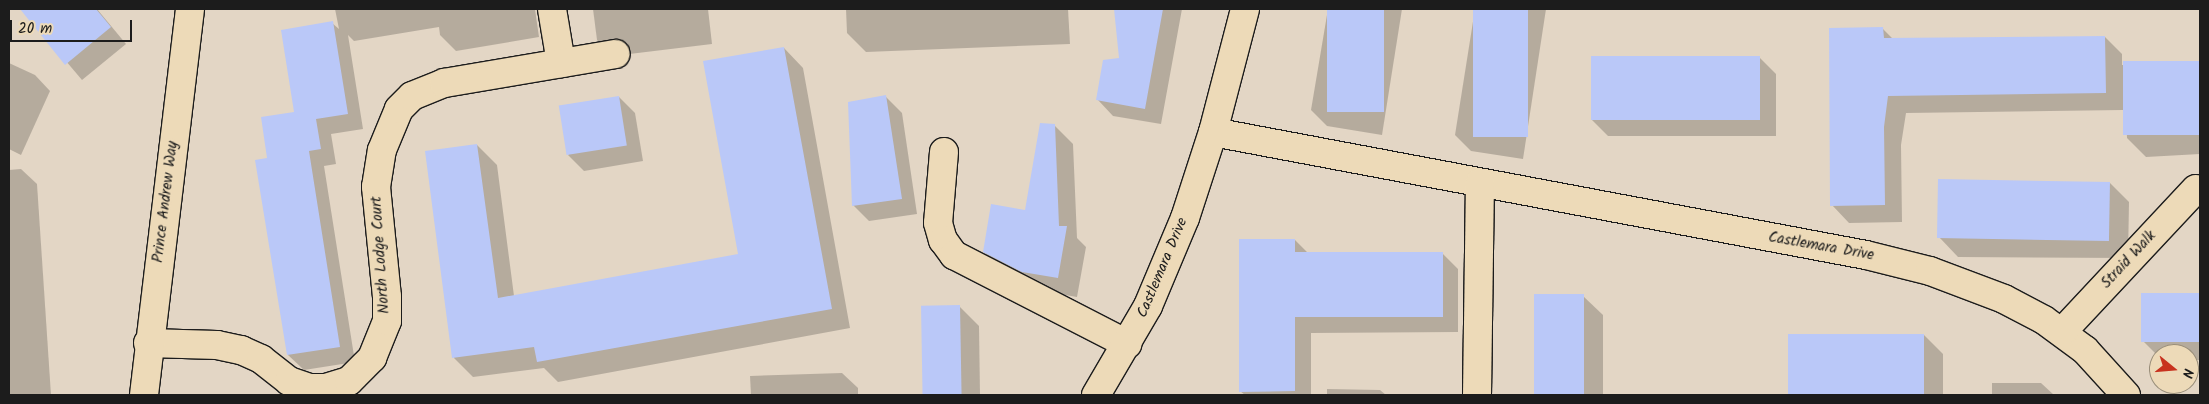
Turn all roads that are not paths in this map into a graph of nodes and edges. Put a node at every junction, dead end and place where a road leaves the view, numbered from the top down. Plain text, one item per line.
1 (190, 9) edge
2 (552, 9) edge
3 (1245, 9) edge
4 (616, 54) dead end
5 (561, 63) junction
6 (1213, 132) junction
7 (944, 152) dead end
8 (1480, 183) junction
9 (2196, 189) dead end
10 (2062, 332) junction
11 (148, 343) junction
12 (1127, 344) junction
13 (144, 395) edge
14 (1096, 395) edge
15 (1477, 395) edge
16 (2126, 395) edge

1 - 11 street, Prince Andrew Way
2 - 5 street
3 - 6 street, Castlemara Drive
4 - 5 street, North Lodge Court
5 - 11 street, North Lodge Court
6 - 8 street, Castlemara Drive
6 - 12 street, Castlemara Drive
7 - 12 street
8 - 10 street, Castlemara Drive
8 - 15 street
9 - 10 street, Straid Walk
10 - 16 street, Castlemara Drive
11 - 13 street, Prince Andrew Way
12 - 14 street, Castlemara Drive

